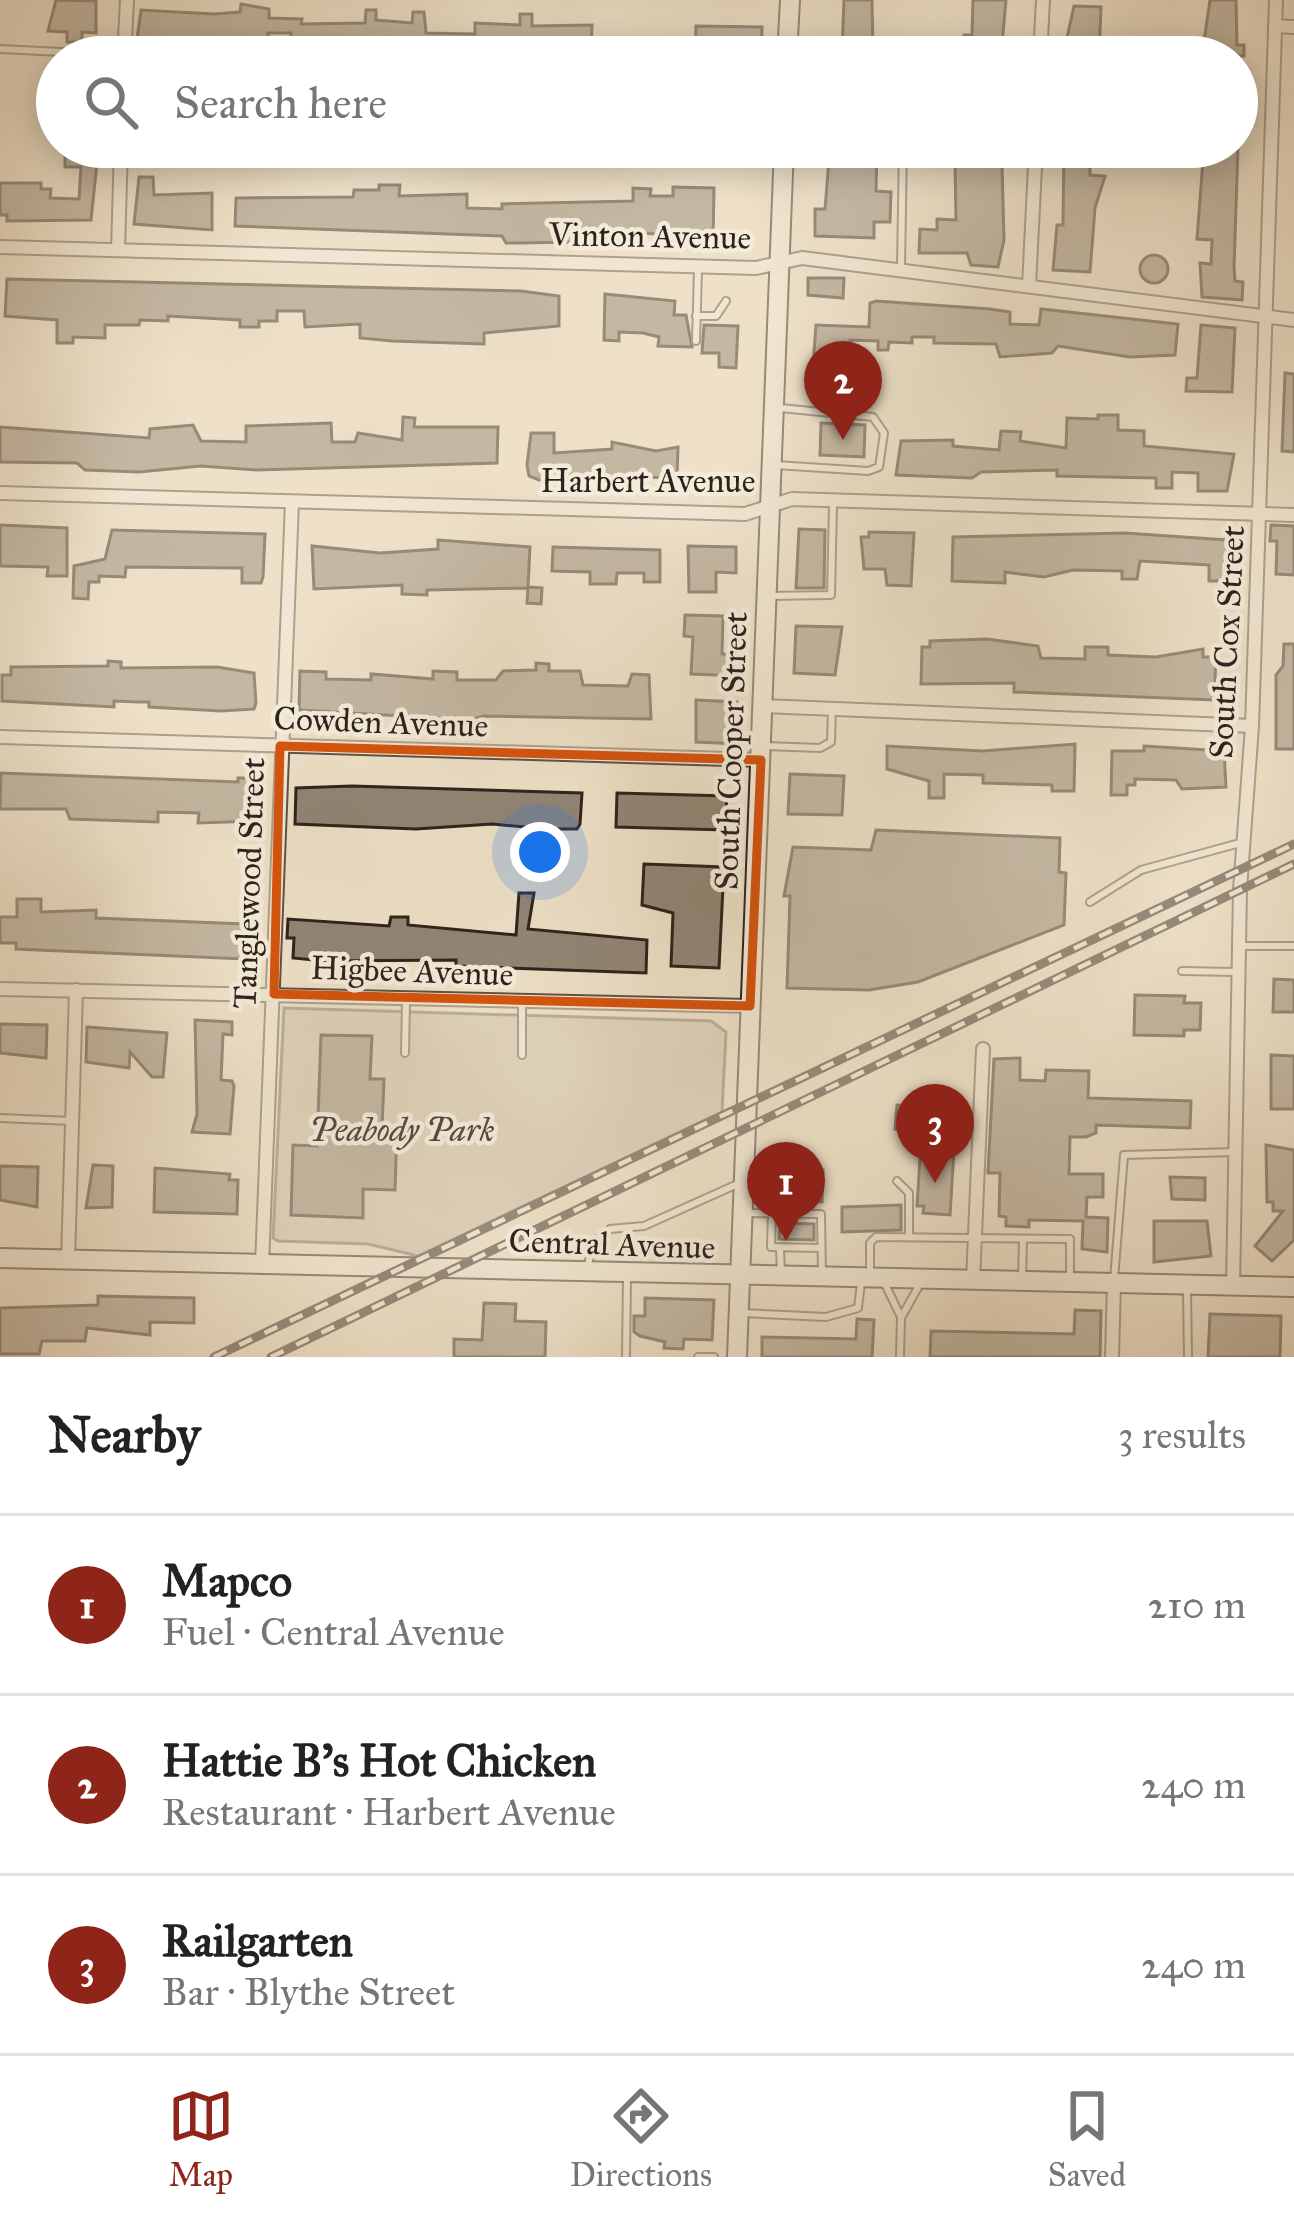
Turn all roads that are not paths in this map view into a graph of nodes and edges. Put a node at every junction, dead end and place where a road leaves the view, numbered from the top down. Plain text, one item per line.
1 (127, 0) edge
2 (790, 0) edge
3 (1043, 0) edge
4 (1276, 0) edge
5 (1275, 26) junction
6 (1294, 26) edge
7 (125, 36) edge
8 (788, 36) edge
9 (1041, 36) edge
10 (0, 49) edge
11 (36, 51) edge
12 (120, 168) edge
13 (783, 168) edge
14 (903, 168) edge
15 (1035, 168) edge
16 (0, 247) edge
17 (118, 250) junction
18 (780, 263) junction
19 (698, 266) junction
20 (902, 271) junction
21 (1029, 286) junction
22 (726, 301) dead end
23 (697, 316) junction
24 (1262, 318) junction
25 (1294, 320) edge
26 (696, 341) dead end
27 (775, 408) junction
28 (773, 465) junction
29 (0, 493) edge
30 (833, 500) junction
31 (292, 502) junction
32 (770, 507) junction
33 (1260, 514) junction
34 (1294, 515) edge
35 (767, 596) junction
36 (763, 706) junction
37 (832, 709) junction
38 (1252, 726) junction
39 (0, 737) edge
40 (280, 746) junction
41 (761, 753) junction
42 (1244, 842) junction
43 (1090, 902) dead end
44 (1239, 946) junction
45 (1294, 946) edge
46 (1182, 971) dead end
47 (1239, 972) junction
48 (0, 989) edge
49 (76, 990) junction
50 (274, 994) junction
51 (406, 998) junction
52 (522, 1001) junction
53 (750, 1006) junction
54 (983, 1048) dead end
55 (405, 1053) dead end
56 (522, 1055) dead end
57 (0, 1118) edge
58 (72, 1121) junction
59 (1235, 1152) junction
60 (742, 1181) junction
61 (897, 1181) dead end
62 (741, 1213) junction
63 (772, 1213) junction
64 (794, 1214) junction
65 (794, 1223) dead end
66 (909, 1238) junction
67 (974, 1238) junction
68 (1023, 1239) junction
69 (780, 1248) junction
70 (821, 1248) junction
71 (0, 1258) edge
72 (68, 1260) junction
73 (262, 1264) junction
74 (586, 1273) junction
75 (627, 1274) junction
76 (739, 1277) junction
77 (781, 1278) junction
78 (822, 1278) junction
79 (871, 1279) junction
80 (922, 1280) junction
81 (973, 1281) junction
82 (1022, 1282) junction
83 (1070, 1283) junction
84 (1114, 1283) junction
85 (1186, 1286) junction
86 (1233, 1287) junction
87 (1294, 1287) edge
88 (738, 1312) junction
89 (901, 1318) junction
90 (626, 1357) edge
91 (698, 1357) edge
92 (714, 1357) edge
93 (737, 1357) edge
94 (900, 1357) edge
95 (1112, 1357) edge
96 (1187, 1357) edge

1 - 7 street
2 - 8 main road
3 - 9 street
4 - 5 street, South Cox Street
5 - 6 street
5 - 24 street, South Cox Street
10 - 11 lane
12 - 17 street
13 - 18 main road, South Cooper Street
14 - 20 lane
15 - 21 street
16 - 17 street, Vinton Avenue
17 - 19 street, Vinton Avenue
18 - 19 street, Vinton Avenue
18 - 20 street, Vinton Avenue
18 - 27 main road, South Cooper Street
19 - 23 lane
20 - 21 street, Vinton Avenue
21 - 24 street, Vinton Avenue
22 - 23 lane
23 - 26 lane
24 - 25 street, Vinton Avenue
24 - 33 street, South Cox Street
27 - 28 main road, South Cooper Street
27 - 28 lane
28 - 32 main road, South Cooper Street
29 - 31 street, Harbert Avenue
30 - 32 street, Harbert Avenue
30 - 33 street, Harbert Avenue
30 - 35 lane
31 - 32 street, Harbert Avenue
31 - 40 street, Tanglewood Street
32 - 35 main road, South Cooper Street
33 - 34 street, Harbert Avenue
33 - 38 street, South Cox Street
35 - 36 main road, South Cooper Street
36 - 37 street
36 - 41 main road, South Cooper Street
37 - 38 street
37 - 41 lane
38 - 42 street, South Cox Street
39 - 40 street, Cowden Avenue
40 - 41 street, Cowden Avenue
40 - 50 street, Tanglewood Street
41 - 53 main road, South Cooper Street
42 - 43 lane
42 - 44 street, South Cox Street
44 - 45 lane
44 - 47 street, South Cox Street
46 - 47 lane
47 - 59 street, South Cox Street
48 - 49 street, Higbee Avenue
49 - 50 street, Higbee Avenue
49 - 58 street
50 - 51 street, Higbee Avenue
50 - 73 street, Tanglewood Street
51 - 52 street, Higbee Avenue
51 - 55 lane
52 - 53 street, Higbee Avenue
52 - 56 lane
53 - 60 main road, South Cooper Street
54 - 67 street
57 - 58 lane
58 - 72 street
59 - 84 lane
59 - 86 street, South Cox Street
60 - 62 main road, South Cooper Street
60 - 74 lane
61 - 66 lane
62 - 63 lane
62 - 76 main road, South Cooper Street
63 - 64 lane
63 - 69 lane
64 - 65 lane
64 - 70 lane
66 - 67 lane
66 - 79 lane
67 - 68 lane
67 - 81 street
68 - 82 lane
68 - 83 lane
69 - 70 lane
69 - 77 lane
70 - 78 lane
71 - 72 main road, Central Avenue
72 - 73 main road, Central Avenue
73 - 74 main road, Central Avenue
74 - 75 main road, Central Avenue
75 - 76 main road, Central Avenue
75 - 90 lane
76 - 77 main road, Central Avenue
76 - 88 main road, South Cooper Street
77 - 78 main road, Central Avenue
78 - 79 main road, Central Avenue
79 - 80 main road, Central Avenue
79 - 88 lane
79 - 89 lane
80 - 81 main road, Central Avenue
80 - 89 lane
81 - 82 main road, Central Avenue
82 - 83 main road, Central Avenue
83 - 84 main road, Central Avenue
84 - 85 main road, Central Avenue
84 - 95 street
85 - 86 main road, Central Avenue
85 - 96 lane
86 - 87 main road, Central Avenue
88 - 93 main road, South Cooper Street
89 - 94 lane
91 - 92 lane

